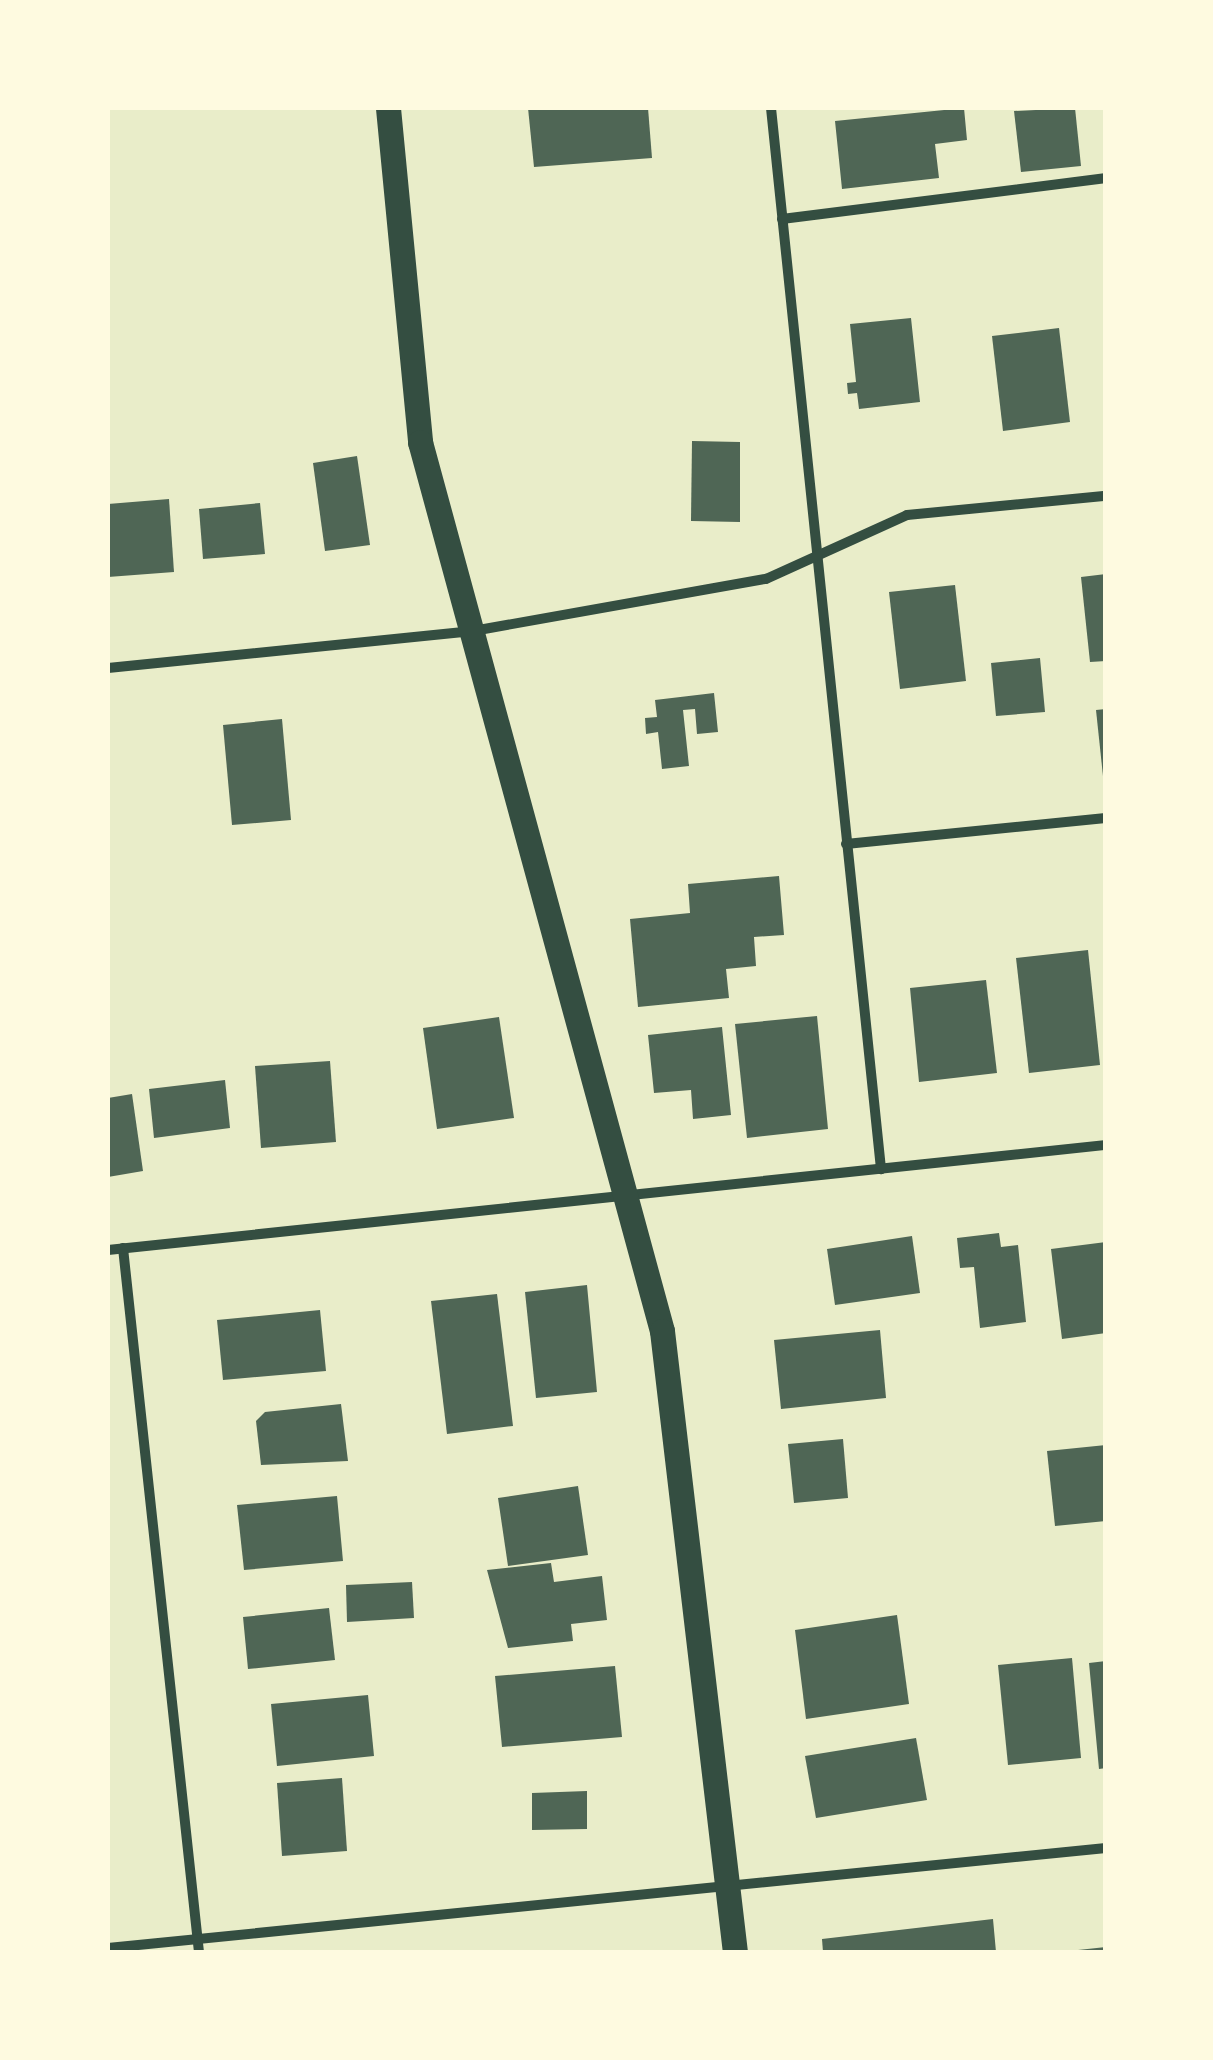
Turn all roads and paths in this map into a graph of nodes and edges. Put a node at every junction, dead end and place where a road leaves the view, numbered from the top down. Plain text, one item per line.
1 (388, 108) edge
2 (772, 108) edge
3 (1106, 178) edge
4 (782, 219) junction
5 (1106, 496) edge
6 (817, 559) junction
7 (473, 630) junction
8 (108, 668) edge
9 (1106, 818) edge
10 (846, 844) junction
11 (1106, 1144) edge
12 (881, 1169) junction
13 (624, 1195) junction
14 (123, 1248) junction
15 (108, 1250) edge
16 (1106, 1848) edge
17 (728, 1882) junction
18 (197, 1939) junction
19 (108, 1948) edge
20 (198, 1952) edge
21 (735, 1952) edge

1 - 7 main road
2 - 4 street
3 - 4 street
4 - 6 street
5 - 6 street
6 - 7 street
6 - 10 street
7 - 8 street
7 - 13 main road
9 - 10 street
10 - 12 street
11 - 12 street
12 - 13 street
13 - 14 street
13 - 17 main road
14 - 15 street
14 - 18 street
16 - 17 street
17 - 18 street
17 - 21 main road
18 - 19 street
18 - 20 street

